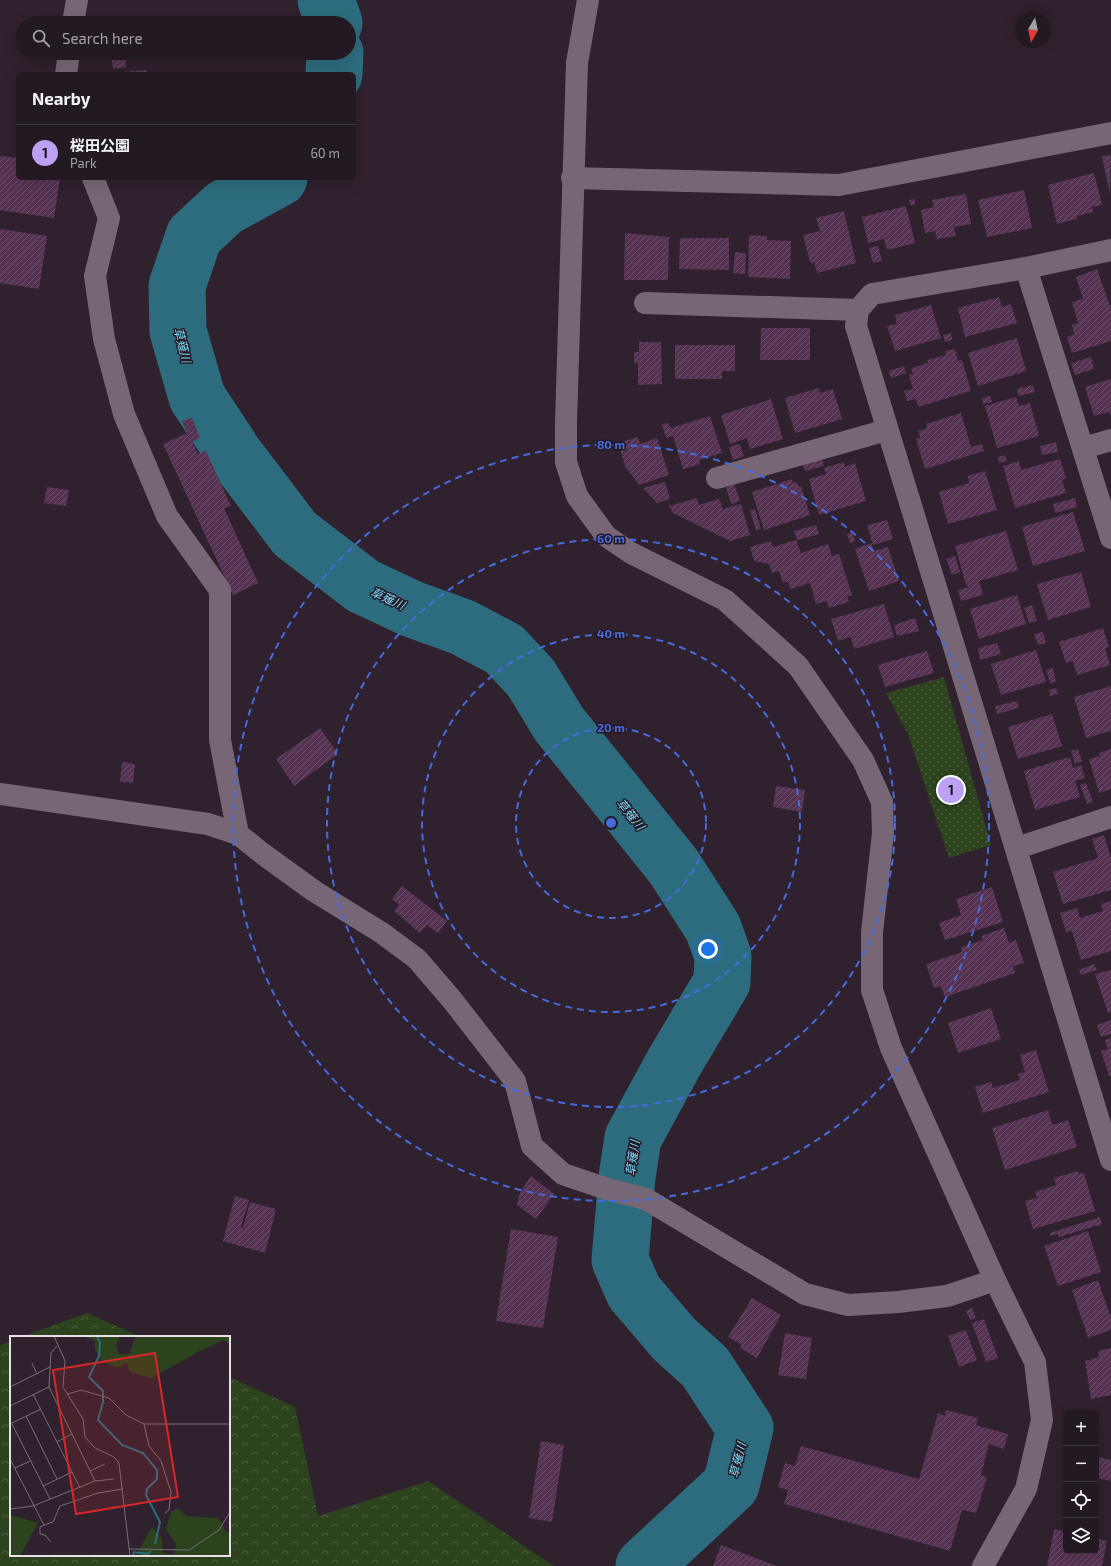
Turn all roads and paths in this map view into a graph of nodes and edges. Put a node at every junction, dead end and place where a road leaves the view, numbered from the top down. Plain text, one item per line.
1 (77, 0) edge
2 (588, 0) edge
3 (74, 16) edge
4 (68, 60) edge
5 (66, 72) edge
6 (1111, 133) edge
7 (572, 178) junction
8 (94, 180) edge
9 (1111, 250) edge
10 (1026, 268) junction
11 (645, 303) dead end
12 (858, 310) junction
13 (887, 430) junction
14 (1111, 440) edge
15 (1083, 448) junction
16 (718, 478) dead end
17 (1111, 538) edge
18 (0, 794) edge
19 (1111, 817) edge
20 (238, 834) junction
21 (1017, 848) junction
22 (1111, 1160) edge
23 (995, 1280) junction
24 (983, 1566) edge

1 - 3 street
2 - 7 street
4 - 5 street
6 - 7 street
7 - 23 street
8 - 20 street
9 - 10 street
10 - 12 street
10 - 15 street
11 - 12 street
12 - 13 street
13 - 16 street
13 - 21 street
14 - 15 street
15 - 17 street
18 - 20 street
19 - 21 street
20 - 23 street
21 - 22 street
23 - 24 street

